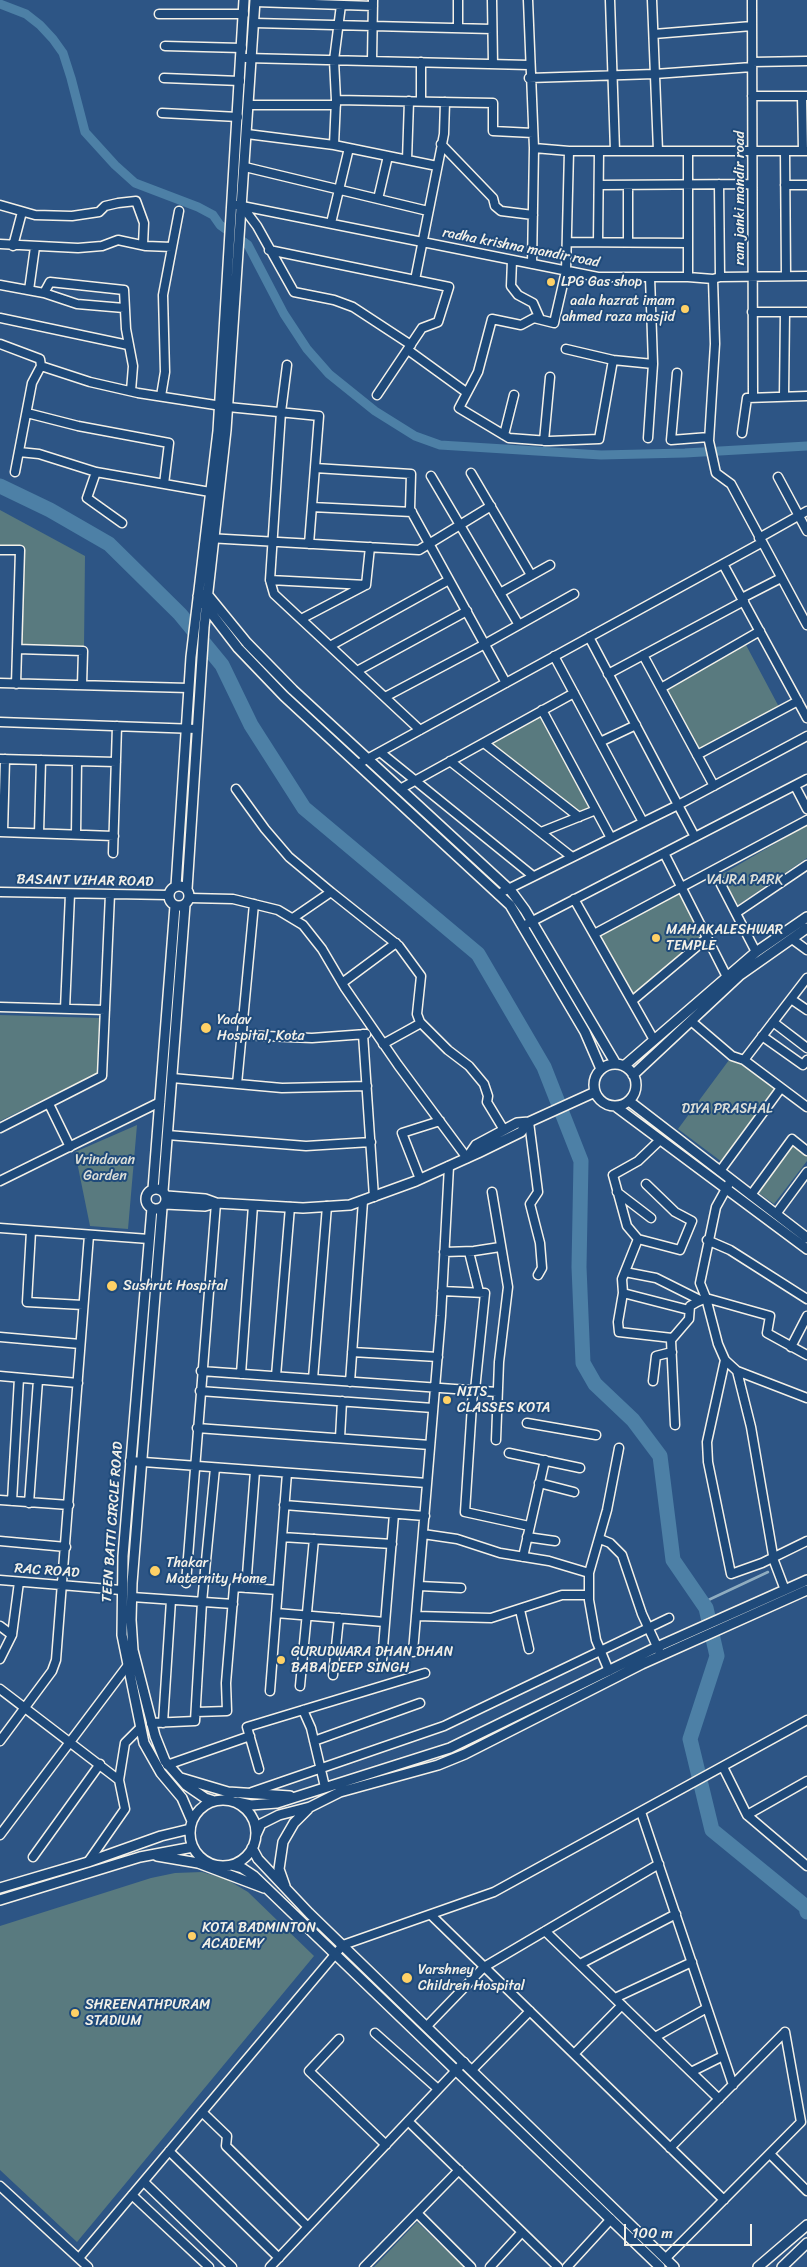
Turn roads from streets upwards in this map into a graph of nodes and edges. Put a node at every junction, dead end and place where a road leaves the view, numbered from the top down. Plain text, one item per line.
1 (244, 0) edge
2 (458, 0) edge
3 (492, 0) edge
4 (528, 0) edge
5 (610, 0) edge
6 (652, 0) edge
7 (752, 0) edge
8 (255, 1) edge
9 (373, 3) edge
10 (341, 5) junction
11 (159, 14) dead end
12 (244, 14) junction
13 (254, 23) junction
14 (339, 25) junction
15 (372, 26) junction
16 (752, 26) junction
17 (458, 28) junction
18 (492, 29) junction
19 (654, 34) junction
20 (164, 46) dead end
21 (242, 48) junction
22 (241, 58) junction
23 (252, 58) junction
24 (334, 60) junction
25 (372, 61) junction
26 (807, 61) edge
27 (422, 62) junction
28 (493, 64) junction
29 (529, 65) junction
30 (752, 65) junction
31 (655, 74) junction
32 (612, 75) junction
33 (164, 78) dead end
34 (529, 78) junction
35 (240, 81) junction
36 (752, 96) junction
37 (805, 96) edge
38 (409, 101) junction
39 (421, 102) junction
40 (445, 102) junction
41 (336, 103) junction
42 (249, 105) junction
43 (162, 113) dead end
44 (238, 117) junction
45 (533, 132) junction
46 (247, 134) junction
47 (441, 144) junction
48 (334, 145) junction
49 (349, 148) junction
50 (534, 148) junction
51 (569, 151) junction
52 (599, 151) junction
53 (615, 151) junction
54 (658, 151) junction
55 (688, 151) junction
56 (752, 151) junction
57 (785, 151) junction
58 (805, 151) edge
59 (388, 156) junction
60 (407, 160) junction
61 (437, 166) junction
62 (245, 167) junction
63 (688, 184) junction
64 (719, 184) junction
65 (752, 184) junction
66 (598, 185) junction
67 (628, 185) junction
68 (785, 185) junction
69 (807, 185) edge
70 (339, 190) junction
71 (378, 199) junction
72 (0, 205) edge
73 (236, 207) junction
74 (178, 211) dead end
75 (428, 211) junction
76 (22, 212) junction
77 (533, 216) junction
78 (331, 223) junction
79 (422, 241) junction
80 (567, 242) junction
81 (598, 242) junction
82 (628, 242) junction
83 (688, 243) junction
84 (0, 244) edge
85 (143, 245) junction
86 (13, 246) junction
87 (35, 247) junction
88 (172, 247) junction
89 (269, 250) junction
90 (512, 260) junction
91 (532, 264) junction
92 (566, 271) junction
93 (786, 276) junction
94 (807, 276) edge
95 (650, 277) junction
96 (688, 277) junction
97 (752, 277) junction
98 (717, 278) junction
99 (415, 280) junction
100 (0, 285) edge
101 (29, 290) junction
102 (44, 293) junction
103 (124, 308) junction
104 (752, 312) junction
105 (785, 312) junction
106 (807, 312) edge
107 (0, 318) edge
108 (540, 319) junction
109 (0, 344) edge
110 (128, 345) junction
111 (410, 348) junction
112 (566, 349) dead end
113 (613, 360) junction
114 (653, 364) junction
115 (288, 365) dead end
116 (41, 366) junction
117 (677, 373) dead end
118 (550, 377) dead end
119 (131, 391) junction
120 (466, 392) junction
121 (378, 395) dead end
122 (514, 395) dead end
123 (161, 396) junction
124 (753, 396) junction
125 (784, 396) junction
126 (807, 396) edge
127 (224, 406) junction
128 (281, 412) junction
129 (27, 413) junction
130 (742, 433) dead end
131 (504, 434) junction
132 (648, 438) dead end
133 (709, 439) junction
134 (544, 441) junction
135 (19, 452) junction
136 (315, 468) junction
137 (15, 472) dead end
138 (96, 472) junction
139 (471, 472) dead end
140 (431, 476) dead end
141 (778, 477) dead end
142 (164, 484) junction
143 (210, 492) junction
144 (312, 506) junction
145 (491, 506) junction
146 (807, 511) edge
147 (412, 512) junction
148 (799, 516) junction
149 (122, 523) dead end
150 (460, 524) junction
151 (807, 531) edge
152 (204, 538) junction
153 (214, 539) junction
154 (760, 540) junction
155 (274, 542) junction
156 (429, 543) junction
157 (309, 544) junction
158 (370, 547) junction
159 (0, 550) edge
160 (723, 564) junction
161 (550, 565) dead end
162 (531, 575) junction
163 (781, 578) junction
164 (270, 580) junction
165 (450, 580) junction
166 (366, 585) junction
167 (500, 593) junction
168 (208, 594) junction
169 (574, 594) dead end
170 (198, 596) junction
171 (743, 600) junction
172 (206, 608) junction
173 (467, 611) junction
174 (804, 613) edge
175 (301, 619) junction
176 (519, 625) junction
177 (807, 625) edge
178 (760, 631) junction
179 (589, 638) junction
180 (485, 644) junction
181 (330, 646) junction
182 (17, 649) junction
183 (644, 655) junction
184 (554, 656) junction
185 (357, 671) junction
186 (608, 674) junction
187 (0, 683) edge
188 (506, 683) junction
189 (16, 684) junction
190 (82, 685) junction
191 (189, 688) junction
192 (661, 688) junction
193 (574, 693) junction
194 (385, 697) junction
195 (798, 701) junction
196 (542, 710) junction
197 (807, 718) edge
198 (0, 722) edge
199 (636, 724) junction
200 (117, 726) junction
201 (186, 728) junction
202 (197, 729) junction
203 (420, 730) junction
204 (807, 736) edge
205 (600, 742) junction
206 (484, 743) junction
207 (380, 752) junction
208 (697, 755) junction
209 (2, 759) edge
210 (368, 759) junction
211 (41, 760) junction
212 (77, 761) junction
213 (450, 761) junction
214 (116, 762) junction
215 (358, 764) junction
216 (807, 779) edge
217 (414, 781) junction
218 (714, 786) junction
219 (795, 786) junction
220 (400, 788) junction
221 (236, 789) dead end
222 (678, 805) junction
223 (807, 809) edge
224 (596, 810) junction
225 (579, 817) junction
226 (807, 820) edge
227 (643, 822) junction
228 (2, 832) edge
229 (541, 832) junction
230 (39, 833) junction
231 (76, 834) junction
232 (114, 836) junction
233 (695, 837) junction
234 (611, 838) junction
235 (113, 853) dead end
236 (664, 853) junction
237 (572, 857) junction
238 (807, 865) edge
239 (714, 871) junction
240 (533, 876) junction
241 (176, 886) junction
242 (681, 887) junction
243 (508, 889) junction
244 (0, 892) edge
245 (331, 892) junction
246 (70, 894) junction
247 (110, 894) junction
248 (498, 894) junction
249 (169, 895) junction
250 (187, 897) junction
251 (574, 899) junction
252 (254, 904) junction
253 (175, 906) junction
254 (736, 913) junction
255 (807, 917) edge
256 (293, 918) junction
257 (527, 924) junction
258 (807, 928) edge
259 (594, 934) junction
260 (707, 938) junction
261 (792, 938) junction
262 (396, 943) junction
263 (807, 950) edge
264 (756, 952) junction
265 (727, 977) junction
266 (342, 983) junction
267 (805, 983) edge
268 (791, 999) junction
269 (632, 1001) junction
270 (0, 1008) edge
271 (65, 1009) junction
272 (105, 1010) junction
273 (807, 1010) edge
274 (691, 1021) junction
275 (773, 1022) junction
276 (422, 1023) junction
277 (376, 1032) junction
278 (363, 1034) junction
279 (242, 1035) junction
280 (762, 1036) junction
281 (654, 1040) junction
282 (383, 1044) junction
283 (807, 1048) edge
284 (744, 1060) junction
285 (807, 1060) edge
286 (620, 1065) junction
287 (601, 1069) junction
288 (633, 1075) junction
289 (172, 1078) junction
290 (237, 1084) junction
291 (367, 1086) junction
292 (781, 1088) junction
293 (595, 1092) junction
294 (629, 1101) junction
295 (160, 1102) junction
296 (49, 1104) junction
297 (806, 1105) edge
298 (614, 1106) junction
299 (440, 1121) junction
300 (529, 1122) junction
301 (0, 1128) edge
302 (504, 1130) junction
303 (167, 1135) junction
304 (660, 1140) junction
305 (371, 1142) junction
306 (70, 1147) junction
307 (807, 1151) edge
308 (467, 1158) junction
309 (449, 1166) junction
310 (720, 1171) junction
311 (807, 1172) edge
312 (420, 1179) junction
313 (731, 1180) junction
314 (0, 1181) edge
315 (646, 1184) dead end
316 (725, 1188) junction
317 (153, 1189) junction
318 (492, 1192) dead end
319 (617, 1192) junction
320 (751, 1195) junction
321 (374, 1197) junction
322 (164, 1200) junction
323 (363, 1200) junction
324 (216, 1203) junction
325 (253, 1205) junction
326 (327, 1206) junction
327 (290, 1207) junction
328 (152, 1208) junction
329 (776, 1214) junction
330 (651, 1218) dead end
331 (0, 1228) edge
332 (31, 1231) junction
333 (89, 1235) junction
334 (149, 1239) junction
335 (638, 1239) junction
336 (707, 1240) junction
337 (806, 1242) edge
338 (500, 1247) junction
339 (444, 1252) junction
340 (469, 1252) junction
341 (625, 1272) junction
342 (538, 1275) dead end
343 (442, 1291) junction
344 (479, 1292) junction
345 (623, 1293) junction
346 (703, 1299) junction
347 (807, 1299) edge
348 (83, 1305) junction
349 (689, 1310) junction
350 (807, 1316) edge
351 (0, 1337) edge
352 (672, 1338) junction
353 (80, 1344) junction
354 (791, 1346) junction
355 (352, 1352) junction
356 (672, 1352) junction
357 (807, 1355) edge
358 (438, 1357) junction
359 (725, 1360) junction
360 (201, 1371) junction
361 (737, 1371) junction
362 (241, 1374) junction
363 (0, 1376) edge
364 (276, 1376) junction
365 (19, 1378) junction
366 (313, 1379) junction
367 (38, 1380) junction
368 (653, 1381) dead end
369 (350, 1382) junction
370 (78, 1383) junction
371 (435, 1388) junction
372 (474, 1390) junction
373 (200, 1391) junction
374 (497, 1392) junction
375 (807, 1398) edge
376 (342, 1401) junction
377 (434, 1408) junction
378 (527, 1423) dead end
379 (675, 1425) dead end
380 (197, 1428) junction
381 (596, 1435) dead end
382 (340, 1438) junction
383 (496, 1440) dead end
384 (430, 1444) junction
385 (619, 1448) dead end
386 (509, 1453) dead end
387 (546, 1460) junction
388 (130, 1462) junction
389 (142, 1462) junction
390 (194, 1466) junction
391 (216, 1468) junction
392 (580, 1468) dead end
393 (255, 1471) junction
394 (287, 1473) junction
395 (539, 1482) junction
396 (427, 1483) junction
397 (574, 1492) dead end
398 (0, 1500) edge
399 (12, 1501) junction
400 (29, 1502) junction
401 (69, 1505) junction
402 (284, 1505) junction
403 (394, 1514) junction
404 (424, 1516) junction
405 (529, 1526) junction
406 (423, 1534) junction
407 (282, 1536) junction
408 (527, 1537) junction
409 (314, 1539) junction
410 (600, 1539) junction
411 (0, 1541) edge
412 (555, 1541) dead end
413 (807, 1541) edge
414 (392, 1544) junction
415 (66, 1546) junction
416 (523, 1557) junction
417 (774, 1557) junction
418 (589, 1573) junction
419 (0, 1580) edge
420 (807, 1580) edge
421 (19, 1582) junction
422 (186, 1583) dead end
423 (63, 1585) junction
424 (419, 1586) junction
425 (246, 1588) junction
426 (460, 1588) dead end
427 (121, 1590) junction
428 (278, 1590) junction
429 (785, 1590) junction
430 (807, 1590) edge
431 (589, 1595) junction
432 (132, 1597) junction
433 (171, 1600) junction
434 (202, 1602) junction
435 (233, 1604) junction
436 (520, 1610) junction
437 (276, 1613) junction
438 (306, 1616) junction
439 (416, 1616) junction
440 (737, 1616) junction
441 (339, 1618) junction
442 (669, 1618) dead end
443 (385, 1622) junction
444 (0, 1626) edge
445 (648, 1628) junction
446 (12, 1635) junction
447 (529, 1649) dead end
448 (659, 1651) junction
449 (413, 1652) dead end
450 (601, 1652) junction
451 (135, 1657) junction
452 (0, 1659) edge
453 (382, 1660) dead end
454 (127, 1665) junction
455 (609, 1670) junction
456 (425, 1673) dead end
457 (333, 1675) dead end
458 (300, 1686) dead end
459 (0, 1689) edge
460 (270, 1691) dead end
461 (420, 1703) dead end
462 (25, 1708) junction
463 (303, 1710) junction
464 (196, 1712) junction
465 (807, 1720) edge
466 (151, 1723) junction
467 (163, 1723) junction
468 (140, 1728) junction
469 (250, 1736) junction
470 (0, 1741) edge
471 (70, 1741) junction
472 (314, 1741) junction
473 (100, 1764) junction
474 (167, 1764) junction
475 (258, 1768) dead end
476 (720, 1768) junction
477 (319, 1770) junction
478 (176, 1776) junction
479 (119, 1780) junction
480 (806, 1783) edge
481 (324, 1788) junction
482 (246, 1794) junction
483 (298, 1796) junction
484 (214, 1801) junction
485 (236, 1802) junction
486 (310, 1807) junction
487 (641, 1812) junction
488 (747, 1815) junction
489 (191, 1825) junction
490 (256, 1835) junction
491 (0, 1836) edge
492 (193, 1847) junction
493 (252, 1848) junction
494 (150, 1854) junction
495 (33, 1857) dead end
496 (88, 1862) junction
497 (659, 1864) junction
498 (231, 1865) junction
499 (807, 1866) edge
500 (0, 1888) edge
501 (269, 1890) junction
502 (287, 1891) junction
503 (0, 1900) edge
504 (431, 1914) junction
505 (676, 1914) junction
506 (545, 1930) junction
507 (343, 1945) junction
508 (335, 1954) junction
509 (692, 1962) junction
510 (580, 1964) junction
511 (484, 1967) junction
512 (615, 1998) junction
513 (622, 2005) junction
514 (707, 2008) junction
515 (530, 2011) junction
516 (427, 2026) junction
517 (375, 2033) dead end
518 (655, 2037) junction
519 (339, 2039) dead end
520 (574, 2054) junction
521 (723, 2056) junction
522 (464, 2062) junction
523 (457, 2070) junction
524 (472, 2070) junction
525 (691, 2072) junction
526 (733, 2085) junction
527 (438, 2089) junction
528 (719, 2099) junction
529 (202, 2112) junction
530 (408, 2121) junction
531 (386, 2145) junction
532 (670, 2148) junction
533 (169, 2152) junction
534 (770, 2154) junction
535 (459, 2170) junction
536 (144, 2182) junction
537 (0, 2186) edge
538 (807, 2191) edge
539 (132, 2195) junction
540 (724, 2200) junction
541 (416, 2214) junction
542 (611, 2219) junction
543 (807, 2225) edge
544 (308, 2227) junction
545 (522, 2232) junction
546 (807, 2243) edge
547 (79, 2258) junction
548 (279, 2258) junction
549 (665, 2258) junction
550 (788, 2265) edge
551 (88, 2267) edge
552 (209, 2267) edge
553 (232, 2267) edge
554 (270, 2267) edge
555 (364, 2267) edge
556 (471, 2267) edge
557 (490, 2267) edge
558 (558, 2267) edge
559 (567, 2267) edge
560 (660, 2267) edge
561 (674, 2267) edge
562 (758, 2267) edge

1 - 12 street
2 - 17 street
3 - 18 street
4 - 29 street
5 - 32 street
6 - 19 street
7 - 16 street, ram janki mandir road
8 - 10 street
8 - 13 street
9 - 10 street
9 - 15 street
10 - 14 street
11 - 12 street
12 - 21 street
13 - 14 street
13 - 23 street
14 - 15 street
14 - 24 street
15 - 17 street
15 - 25 street
16 - 19 street
16 - 30 street, ram janki mandir road
17 - 18 street
18 - 28 street
19 - 31 street
20 - 21 street
21 - 22 street
22 - 23 street
22 - 35 street
23 - 24 street
23 - 42 street
24 - 25 street
24 - 41 street
25 - 27 street
26 - 30 street
27 - 28 street
27 - 39 street
28 - 29 street
29 - 34 street
30 - 31 street
30 - 36 street, ram janki mandir road
31 - 32 street
31 - 54 street
32 - 34 street
32 - 53 street
33 - 35 street
34 - 45 street
35 - 44 street
36 - 37 street
36 - 56 street, ram janki mandir road
37 - 58 street
38 - 39 street
38 - 41 street
38 - 60 street
39 - 40 street
40 - 45 street
40 - 47 street
41 - 42 street
41 - 48 street
42 - 46 street
43 - 44 street
44 - 73 street
45 - 50 street
46 - 48 street
46 - 62 street
47 - 61 street
47 - 77 street
48 - 49 street
49 - 59 street
49 - 70 street
50 - 51 street
50 - 77 street
51 - 52 street
51 - 80 street
52 - 53 street
52 - 66 street
53 - 54 street
54 - 55 street
55 - 56 street
55 - 63 street
56 - 57 street
56 - 65 street, ram janki mandir road
57 - 58 street
57 - 68 street
59 - 60 street
59 - 71 street
60 - 61 street
61 - 75 street
62 - 70 street
62 - 73 street
63 - 64 street
63 - 67 street
63 - 83 street
64 - 65 street
64 - 98 street
65 - 97 street, ram janki mandir road
66 - 67 street
66 - 81 street
67 - 82 street
68 - 69 street
68 - 93 street
70 - 71 street
70 - 78 street
71 - 75 street
72 - 76 street
73 - 78 street, radha krishna mandir road
73 - 89 street
73 - 127 street
73 - 127 street
74 - 88 street
75 - 79 street
76 - 85 street
76 - 86 street
77 - 91 street
78 - 79 street, radha krishna mandir road
79 - 90 street, radha krishna mandir road
79 - 99 street
80 - 81 street
80 - 92 street
81 - 82 street
82 - 83 street
83 - 96 street
84 - 86 street
85 - 87 street
85 - 88 street
86 - 87 street
87 - 101 street
88 - 123 street
89 - 99 street
89 - 111 street
90 - 91 street, radha krishna mandir road
90 - 108 street
91 - 92 street, radha krishna mandir road
92 - 95 street, radha krishna mandir road
92 - 108 street
93 - 94 street, radha krishna mandir road
93 - 97 street, radha krishna mandir road
95 - 96 street, radha krishna mandir road
95 - 114 street
96 - 98 street, radha krishna mandir road
97 - 98 street, radha krishna mandir road
97 - 104 street, ram janki mandir road
98 - 133 street
99 - 111 street
100 - 101 street
101 - 102 street
102 - 103 street
102 - 103 street
103 - 110 street
104 - 105 street
104 - 124 street, ram janki mandir road
105 - 106 street
105 - 125 street
107 - 110 street
108 - 120 street
109 - 116 street
110 - 119 street
111 - 120 street
111 - 121 street
112 - 113 street
113 - 114 street
113 - 134 street
114 - 132 street
115 - 128 street
116 - 119 street
116 - 129 street
117 - 133 street
118 - 134 street
119 - 123 street
120 - 131 street
122 - 131 street
123 - 127 street
124 - 125 street
124 - 130 street
125 - 126 street
127 - 128 street
127 - 143 street
127 - 153 street
128 - 136 street
128 - 155 street
129 - 135 street
129 - 142 street
131 - 134 street
133 - 154 street
135 - 137 street
135 - 138 street
136 - 144 street
136 - 147 street
138 - 142 street
138 - 149 street
139 - 145 street
140 - 150 street
141 - 148 street
142 - 143 street
143 - 152 street
144 - 147 street
144 - 157 street
145 - 150 street
145 - 162 street
146 - 148 street
147 - 156 street
148 - 151 street
148 - 154 street
150 - 156 street
150 - 167 street
152 - 153 street
152 - 170 street
153 - 155 street
153 - 168 street
154 - 160 street
154 - 163 street
155 - 157 street
155 - 164 street
156 - 158 street
156 - 165 street
157 - 158 street
158 - 166 street
159 - 182 street
160 - 171 street
160 - 179 street
161 - 162 street
162 - 167 street
163 - 171 street
163 - 174 street
164 - 166 street
164 - 175 street
165 - 173 street
165 - 181 street
166 - 175 street
167 - 176 street
168 - 170 street
168 - 172 street
168 - 210 street
169 - 176 street
170 - 172 street
170 - 191 street
171 - 178 street
171 - 183 street
172 - 202 street
172 - 215 street
173 - 180 street
173 - 185 street
174 - 177 street
175 - 181 street
176 - 180 street
178 - 192 street
178 - 195 street
179 - 184 street
179 - 186 street
180 - 188 street
180 - 194 street
181 - 185 street
182 - 189 street
182 - 190 street
183 - 186 street
183 - 192 street
184 - 188 street
184 - 193 street
185 - 194 street
186 - 199 street
187 - 189 street
188 - 203 street
189 - 190 street
190 - 191 street
191 - 201 street
192 - 208 street
193 - 196 street
193 - 205 street
194 - 203 street
195 - 197 street
195 - 208 street
196 - 206 street
196 - 224 street
198 - 200 street
199 - 205 street
199 - 222 street
200 - 201 street
200 - 214 street
201 - 202 street
201 - 241 street
202 - 250 street
203 - 207 street
204 - 218 street
205 - 227 street
206 - 213 street
206 - 225 street
207 - 210 street
207 - 217 street
208 - 218 street
209 - 211 street
209 - 228 street
210 - 215 street
210 - 220 street
211 - 212 street
211 - 230 street
212 - 214 street
212 - 231 street
213 - 217 street
213 - 229 street
214 - 232 street
215 - 248 street
216 - 219 street
217 - 220 street
217 - 240 street
218 - 222 street
219 - 223 street
219 - 233 street
220 - 243 street
221 - 245 street
222 - 227 street
222 - 233 street
224 - 225 street
224 - 234 street
225 - 229 street
226 - 239 street
227 - 234 street
228 - 230 street
229 - 237 street
230 - 231 street
231 - 232 street
232 - 235 street
233 - 236 street
234 - 237 street
236 - 242 street
236 - 251 street
237 - 240 street
238 - 254 street
239 - 242 street
239 - 254 street
240 - 243 street
241 - 249 street
241 - 250 street
242 - 259 street
242 - 260 street
243 - 248 street
243 - 257 street
244 - 246 street, BASANT VIHAR ROAD
245 - 256 street
245 - 262 street
246 - 247 street, BASANT VIHAR ROAD
246 - 271 street
247 - 249 street, BASANT VIHAR ROAD
247 - 272 street
248 - 257 street
249 - 253 street
250 - 252 street
250 - 253 street
250 - 289 street
251 - 257 street
251 - 259 street
252 - 256 street
252 - 279 street
253 - 295 street
254 - 264 street
255 - 264 street
256 - 266 street
257 - 286 street
257 - 287 street
258 - 261 street
259 - 269 street
260 - 265 street
260 - 269 street
261 - 263 street
261 - 274 street
262 - 266 street
262 - 276 street
264 - 265 street
265 - 281 street
266 - 277 street
267 - 268 street
268 - 273 street
268 - 275 street
269 - 281 street
270 - 271 street
271 - 272 street
272 - 296 street
274 - 284 street
274 - 288 street
275 - 280 street
275 - 283 street
276 - 282 street
276 - 302 street
277 - 278 street
277 - 282 street
278 - 279 street
278 - 291 street
279 - 290 street
280 - 284 street
280 - 285 street
281 - 286 street
282 - 299 street
284 - 292 street
286 - 287 street
286 - 288 street
287 - 293 street
288 - 294 street
289 - 290 street
289 - 303 street
290 - 291 street
291 - 305 street
292 - 297 street
292 - 310 street
293 - 298 street
293 - 300 street
294 - 298 street
294 - 310 street
295 - 306 street
295 - 317 street
296 - 301 street
296 - 306 street
298 - 304 street
299 - 308 street
299 - 312 street
300 - 302 street
300 - 308 street
300 - 342 street
302 - 308 street
303 - 305 street
303 - 322 street
304 - 316 street
304 - 319 street
305 - 321 street
306 - 314 street
307 - 320 street
308 - 309 street
309 - 312 street
309 - 339 street
310 - 313 street
311 - 329 street
312 - 321 street
313 - 316 street
313 - 320 street
315 - 335 street
316 - 336 street
316 - 337 street
317 - 322 street
317 - 328 street, TEEN BATTI CIRCLE ROAD
318 - 338 street
319 - 330 street
319 - 335 street
320 - 329 street
321 - 323 street
322 - 324 street
322 - 328 street
322 - 389 street
323 - 326 street
323 - 355 street
324 - 325 street
324 - 360 street
325 - 327 street
325 - 362 street
326 - 327 street
326 - 366 street
327 - 364 street
328 - 334 street, TEEN BATTI CIRCLE ROAD
329 - 337 street
331 - 332 street
332 - 333 street
332 - 348 street
333 - 334 street
333 - 348 street
334 - 388 street, TEEN BATTI CIRCLE ROAD
335 - 341 street
336 - 346 street
336 - 347 street
338 - 340 street
338 - 374 street
339 - 340 street
339 - 343 street
340 - 344 street
341 - 345 street
341 - 346 street
343 - 344 street
343 - 358 street
344 - 372 street
345 - 349 street
345 - 352 street
346 - 349 street
346 - 354 street
346 - 359 street
348 - 353 street
349 - 352 street
350 - 354 street
351 - 353 street
352 - 356 street
353 - 370 street
354 - 357 street
355 - 358 street
355 - 369 street
356 - 368 street
356 - 379 street
358 - 371 street
359 - 361 street
359 - 417 street
360 - 362 street
360 - 373 street
361 - 375 street
361 - 417 street
362 - 364 street
363 - 365 street
364 - 366 street
365 - 367 street
365 - 399 street
366 - 369 street
367 - 370 street
367 - 400 street
369 - 371 street
370 - 401 street
371 - 372 street
371 - 377 street
372 - 374 street
372 - 405 street
373 - 376 street
373 - 380 street
374 - 383 street
376 - 377 street
376 - 382 street
377 - 384 street
378 - 381 street
380 - 382 street
380 - 390 street
382 - 384 street
384 - 396 street
385 - 410 street
386 - 387 street
387 - 392 street
387 - 395 street
388 - 389 street
388 - 427 street, TEEN BATTI CIRCLE ROAD
389 - 390 street
389 - 432 street
390 - 391 street
390 - 422 street
391 - 393 street
391 - 434 street
393 - 394 street
393 - 425 street
394 - 396 street
394 - 402 street
395 - 397 street
395 - 405 street
396 - 404 street
398 - 399 street
399 - 400 street
400 - 401 street
401 - 415 street
402 - 403 street
402 - 407 street
403 - 404 street
403 - 414 street
404 - 406 street
405 - 408 street
406 - 416 street
406 - 424 street
407 - 409 street
407 - 428 street
408 - 412 street
408 - 416 street
409 - 414 street
409 - 438 street
410 - 418 street
410 - 445 street
411 - 415 street
413 - 417 street
414 - 443 street
415 - 423 street
416 - 418 street
417 - 429 street
418 - 431 street
419 - 421 street, RAC ROAD
420 - 429 street
421 - 423 street, RAC ROAD
421 - 446 street
423 - 427 street, RAC ROAD
423 - 462 street
424 - 426 street
424 - 439 street
425 - 428 street
425 - 435 street
427 - 454 street, TEEN BATTI CIRCLE ROAD
428 - 437 street
429 - 440 street
430 - 440 street
431 - 436 street
431 - 450 street
432 - 433 street
432 - 451 street
433 - 434 street
433 - 467 street
434 - 435 street
434 - 464 street
435 - 464 street
436 - 439 street
436 - 447 street
437 - 438 street
437 - 460 street
438 - 441 street
438 - 458 street
439 - 449 street
440 - 448 street
441 - 443 street
441 - 457 street
442 - 445 street
443 - 453 street
444 - 446 street
445 - 448 street
445 - 450 street
446 - 452 street
448 - 455 street
448 - 486 street
450 - 455 street
450 - 477 street
451 - 454 street
451 - 466 street
454 - 468 street, TEEN BATTI CIRCLE ROAD
454 - 471 street
455 - 481 street
456 - 463 street
459 - 462 street
461 - 472 street
462 - 470 street
462 - 471 street
463 - 469 street
463 - 472 street
464 - 467 street
465 - 476 street
466 - 467 street
466 - 474 street
468 - 479 street
468 - 489 street, TEEN BATTI CIRCLE ROAD
469 - 474 street
469 - 475 street
471 - 473 street
471 - 491 street
472 - 477 street
473 - 479 street
473 - 495 street
474 - 478 street
476 - 487 street
476 - 488 street
477 - 481 street
477 - 482 street
478 - 482 street
478 - 484 street
479 - 496 street
480 - 488 street
481 - 483 street
482 - 483 street
483 - 485 street
484 - 485 street
484 - 489 street
485 - 490 street
486 - 490 street
486 - 502 street
487 - 497 street
487 - 504 street
488 - 499 street
489 - 492 street
489 - 496 street
490 - 493 street
492 - 494 street
492 - 498 street
493 - 498 street
493 - 502 street
494 - 501 street
494 - 503 street
496 - 500 street
497 - 505 street
497 - 506 street
498 - 501 street
501 - 508 street
502 - 507 street
504 - 507 street
504 - 511 street
505 - 509 street
505 - 510 street
506 - 510 street
506 - 511 street
507 - 508 street
507 - 516 street
508 - 523 street
508 - 529 street
509 - 512 street
509 - 514 street
510 - 512 street
511 - 515 street
511 - 516 street
512 - 513 street
513 - 518 street
513 - 520 street
514 - 518 street
514 - 521 street
515 - 520 street
515 - 524 street
516 - 522 street
517 - 527 street
518 - 525 street
519 - 531 street
520 - 532 street
521 - 525 street
521 - 526 street
522 - 523 street
522 - 524 street
523 - 527 street
523 - 542 street
524 - 549 street
525 - 528 street
526 - 528 street
526 - 534 street
527 - 530 street
528 - 532 street
529 - 533 street
529 - 544 street
530 - 531 street
530 - 535 street
531 - 544 street
532 - 540 street
533 - 536 street
533 - 548 street
534 - 538 street
534 - 540 street
535 - 541 street
535 - 545 street
536 - 539 street
536 - 553 street
537 - 547 street
539 - 547 street
539 - 552 street
540 - 549 street
541 - 555 street
541 - 556 street
542 - 559 street
542 - 560 street
543 - 562 street
544 - 548 street
545 - 557 street
545 - 558 street
546 - 550 street
547 - 551 street
548 - 554 street
549 - 561 street

